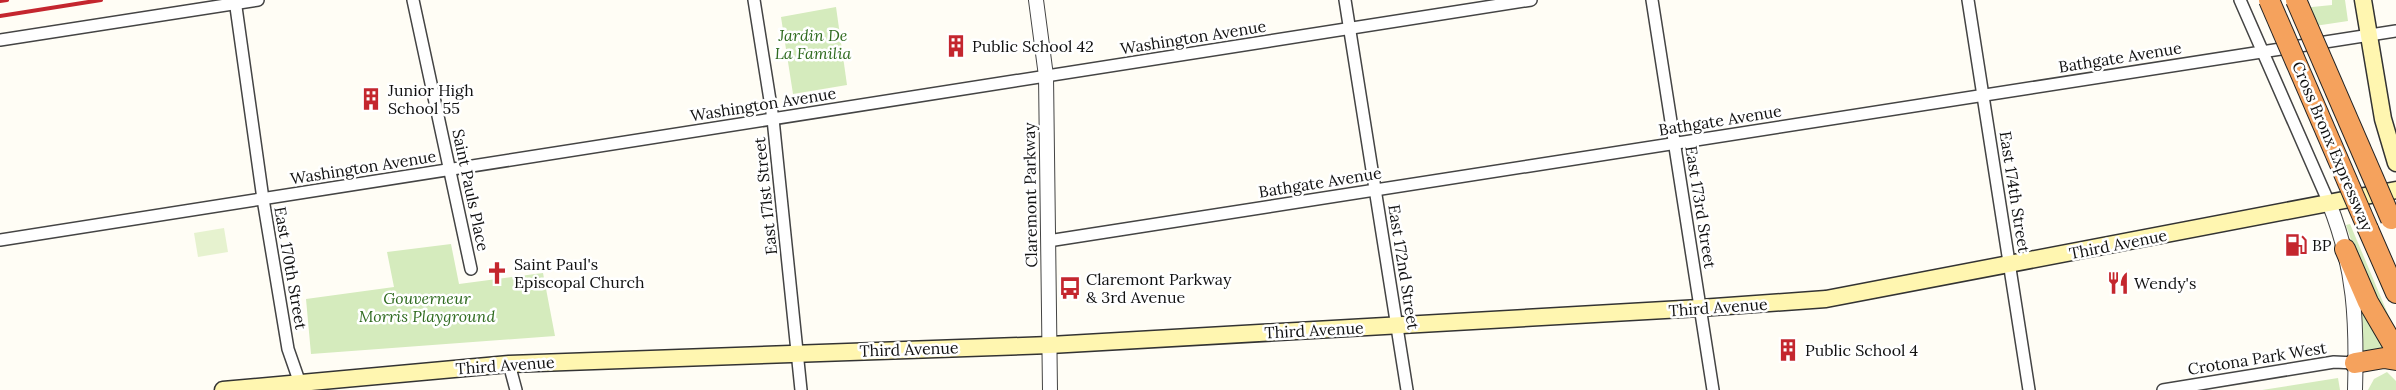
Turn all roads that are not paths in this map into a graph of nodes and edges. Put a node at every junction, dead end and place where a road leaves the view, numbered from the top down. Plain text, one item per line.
1 (258, 0) edge
2 (413, 0) edge
3 (754, 0) edge
4 (1036, 0) edge
5 (1345, 0) edge
6 (1532, 0) edge
7 (1652, 0) edge
8 (1968, 0) edge
9 (2240, 0) edge
10 (2269, 0) edge
11 (2296, 0) edge
12 (2363, 0) edge
13 (235, 2) edge
14 (1350, 28) junction
15 (2396, 31) edge
16 (2369, 35) junction
17 (0, 40) edge
18 (2263, 52) junction
19 (1046, 76) junction
20 (1983, 95) junction
21 (773, 119) junction
22 (1674, 143) junction
23 (2396, 163) edge
24 (450, 170) junction
25 (1375, 190) junction
26 (2396, 190) edge
27 (263, 199) junction
28 (2329, 203) junction
29 (2394, 225) edge
30 (0, 240) edge
31 (1048, 241) junction
32 (2345, 249) junction
33 (2010, 265) junction
34 (471, 269) dead end
35 (2396, 293) edge
36 (1700, 308) junction
37 (1397, 326) junction
38 (1050, 345) junction
39 (2396, 350) edge
40 (797, 353) junction
41 (2396, 360) edge
42 (2355, 363) junction
43 (509, 364) junction
44 (300, 386) edge
45 (222, 390) edge
46 (516, 390) edge
47 (801, 390) edge
48 (1050, 390) edge
49 (1407, 390) edge
50 (1714, 390) edge
51 (2028, 390) edge
52 (2163, 390) edge
53 (2355, 390) edge

1 - 13 street
2 - 24 street, Saint Pauls Place
3 - 21 street, East 171st Street
4 - 19 street, Claremont Parkway
5 - 14 street, East 172nd Street
6 - 14 street, Washington Avenue
7 - 22 street, East 173rd Street
8 - 20 street, East 174th Street
9 - 18 street
10 - 35 highway, Cross Bronx Expressway, bridge
11 - 29 highway, Cross Bronx Expressway, bridge
12 - 16 main road
13 - 17 street
13 - 27 street, East 170th Street
14 - 19 street, Washington Avenue
14 - 25 street, East 172nd Street
15 - 16 street, Bathgate Avenue
16 - 18 street, Bathgate Avenue
16 - 23 main road
18 - 20 street, Bathgate Avenue
18 - 28 street
19 - 21 street, Washington Avenue
19 - 31 street, Claremont Parkway
20 - 22 street, Bathgate Avenue
20 - 33 street, East 174th Street
21 - 24 street, Washington Avenue
21 - 40 street, East 171st Street
22 - 25 street, Bathgate Avenue
22 - 36 street, East 173rd Street
24 - 27 street, Washington Avenue
24 - 34 street, Saint Pauls Place
25 - 31 street, Bathgate Avenue
25 - 37 street, East 172nd Street
26 - 28 main road, Third Avenue
27 - 30 street, Washington Avenue
27 - 44 street, East 170th Street
28 - 32 street
28 - 33 main road, Third Avenue
31 - 38 street, Claremont Parkway
32 - 39 highway
32 - 42 street
33 - 36 main road, Third Avenue
33 - 51 street, East 174th Street
36 - 37 main road, Third Avenue
36 - 50 street, East 173rd Street
37 - 38 main road, Third Avenue
37 - 49 street, East 172nd Street
38 - 40 main road, Third Avenue
38 - 48 street, Claremont Parkway
40 - 43 main road, Third Avenue
40 - 47 street, East 171st Street
41 - 42 highway
42 - 52 street, Crotona Park West
42 - 53 street
43 - 44 main road, Third Avenue
43 - 46 street
44 - 45 main road, Third Avenue

